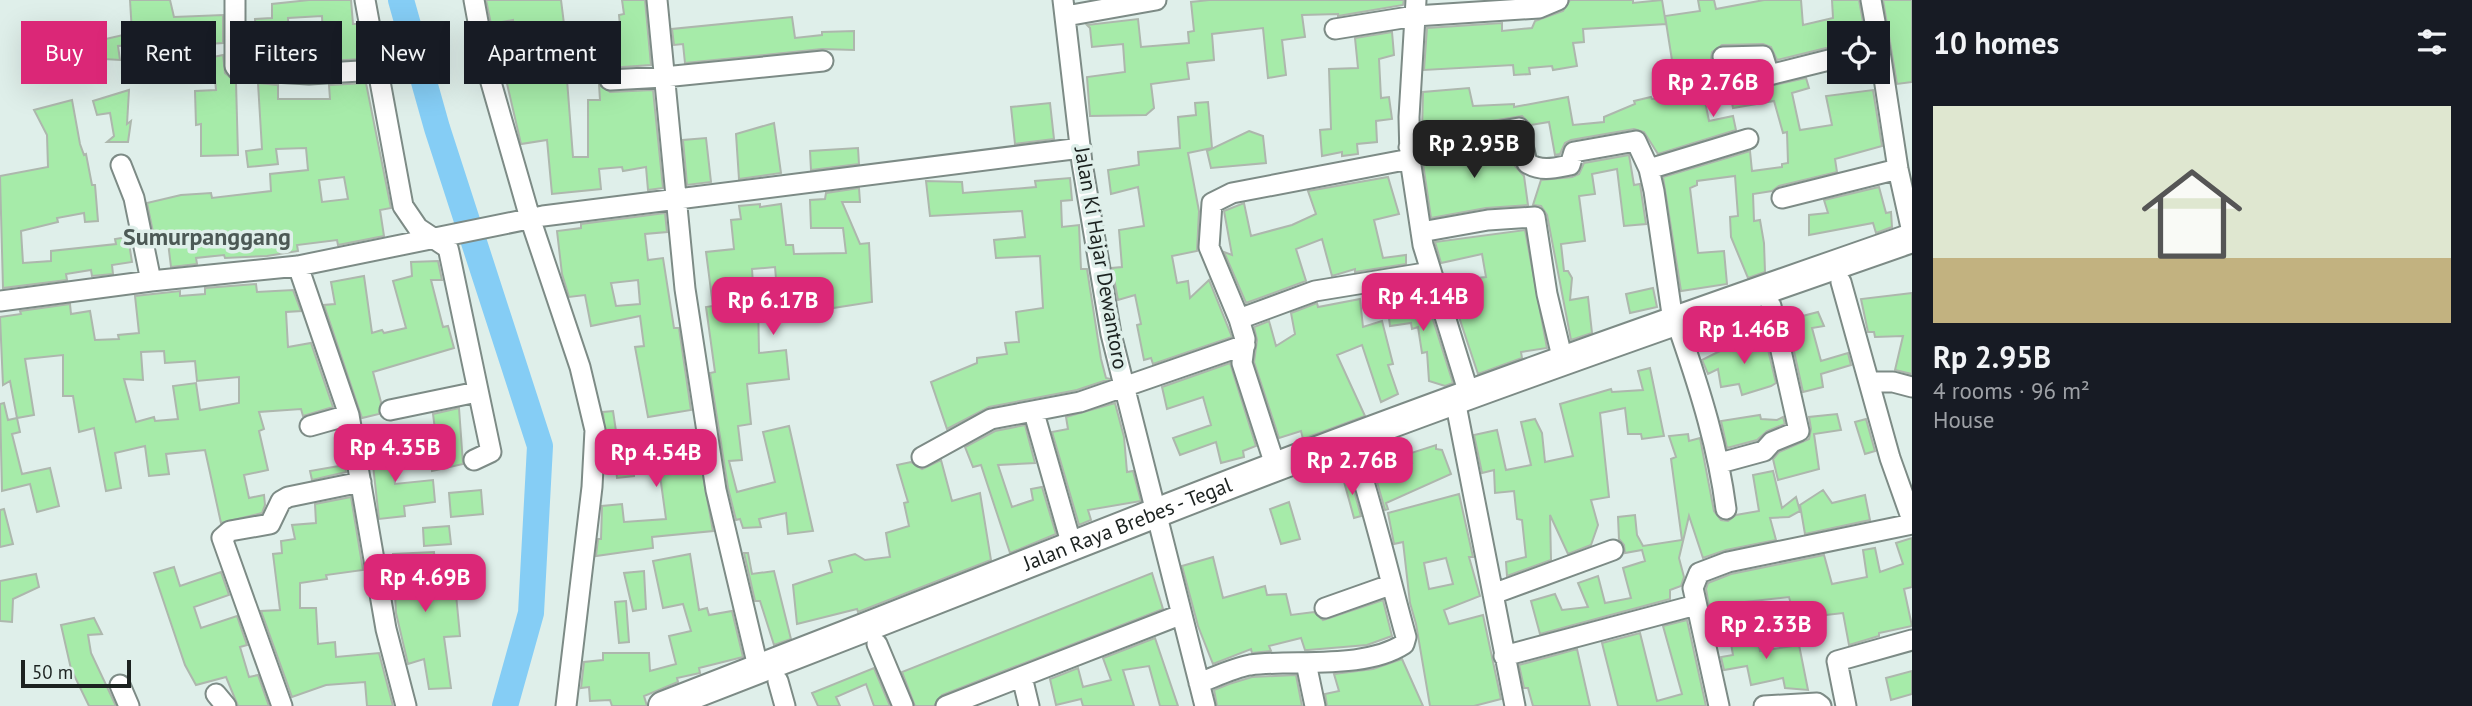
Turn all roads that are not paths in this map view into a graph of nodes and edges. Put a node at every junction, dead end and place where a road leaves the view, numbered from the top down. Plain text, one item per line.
1 (235, 0) edge
2 (365, 0) edge
3 (474, 0) edge
4 (657, 0) edge
5 (1156, 0) edge
6 (1558, 0) edge
7 (1871, 0) edge
8 (1064, 8) edge
9 (1415, 8) edge
10 (369, 21) edge
11 (1875, 21) edge
12 (1335, 29) dead end
13 (1723, 57) dead end
14 (1827, 60) edge
15 (823, 61) dead end
16 (356, 71) edge
17 (664, 77) junction
18 (621, 79) edge
19 (380, 84) edge
20 (1884, 84) edge
21 (1748, 139) dead end
22 (1081, 148) junction
23 (1410, 153) junction
24 (121, 165) dead end
25 (1649, 169) junction
26 (1898, 169) junction
27 (1782, 198) dead end
28 (675, 201) junction
29 (524, 219) junction
30 (1421, 232) junction
31 (1912, 232) edge
32 (1912, 238) edge
33 (432, 240) junction
34 (1912, 257) edge
35 (298, 266) junction
36 (1431, 272) junction
37 (151, 281) junction
38 (1841, 282) junction
39 (0, 301) edge
40 (1771, 306) junction
41 (1239, 319) junction
42 (1677, 328) junction
43 (1245, 345) junction
44 (1563, 361) junction
45 (1870, 382) junction
46 (1912, 387) edge
47 (1124, 389) junction
48 (477, 391) junction
49 (1461, 403) junction
50 (390, 410) dead end
51 (1034, 413) junction
52 (349, 415) junction
53 (310, 426) dead end
54 (1355, 453) junction
55 (922, 457) dead end
56 (474, 460) dead end
57 (1720, 463) junction
58 (1276, 468) junction
59 (361, 482) junction
60 (1726, 509) dead end
61 (1160, 521) junction
62 (1912, 522) edge
63 (1072, 546) junction
64 (1613, 550) dead end
65 (1390, 585) junction
66 (1493, 594) junction
67 (1696, 605) junction
68 (1325, 608) dead end
69 (1180, 615) junction
70 (1912, 640) edge
71 (877, 644) junction
72 (1504, 656) junction
73 (1306, 663) junction
74 (1022, 677) junction
75 (1199, 683) junction
76 (120, 685) dead end
77 (774, 686) edge
78 (129, 706) edge
79 (282, 706) edge
80 (406, 706) edge
81 (566, 706) edge
82 (663, 706) edge
83 (712, 706) edge
84 (903, 706) edge
85 (946, 706) edge
86 (1029, 706) edge
87 (1205, 706) edge
88 (1315, 706) edge
89 (1516, 706) edge
90 (1718, 706) edge
91 (1765, 706) edge
92 (1821, 706) edge
93 (1846, 706) edge

1 - 16 street
2 - 10 street
3 - 29 street
4 - 17 street
5 - 8 street
6 - 9 street
7 - 11 street
8 - 22 street, Jalan Ki Hajar Dewantoro
9 - 12 street
9 - 23 street
13 - 14 street
15 - 17 street
17 - 18 street
17 - 28 street
19 - 33 street
20 - 26 street
21 - 25 street
22 - 28 street
22 - 47 street, Jalan Ki Hajar Dewantoro
23 - 25 street
23 - 30 street
23 - 41 street
24 - 37 street
25 - 42 street
26 - 27 street
26 - 31 street
28 - 29 street
28 - 77 street
29 - 33 street
29 - 81 street
30 - 36 street
30 - 44 street
32 - 42 highway, Jalan Raya Brebes - Tegal
33 - 35 street
33 - 48 street
34 - 38 highway, Jalan Raya Brebes - Tegal
35 - 37 street
35 - 52 street
36 - 41 street
36 - 49 street
37 - 39 street
38 - 40 highway, Jalan Raya Brebes - Tegal
38 - 45 street
40 - 42 highway, Jalan Raya Brebes - Tegal
40 - 57 street
41 - 43 street
42 - 44 highway, Jalan Raya Brebes - Tegal
42 - 49 highway, Jalan Raya Brebes - Tegal
42 - 57 street
43 - 47 street
43 - 58 street
44 - 49 highway, Jalan Raya Brebes - Tegal
45 - 46 street
45 - 62 street
47 - 51 street
47 - 61 street, Jalan Ki Hajar Dewantoro
48 - 50 street
48 - 56 street
49 - 54 highway, Jalan Raya Brebes - Tegal
49 - 58 highway, Jalan Raya Brebes - Tegal
49 - 66 street
51 - 55 street
51 - 63 street
52 - 53 street
52 - 59 street
54 - 61 highway, Jalan Raya Brebes - Tegal
54 - 65 street
57 - 60 street
58 - 61 highway, Jalan Raya Brebes - Tegal
59 - 79 street
59 - 80 street
61 - 63 highway, Jalan Raya Brebes - Tegal
61 - 69 street, Jalan Ki Hajar Dewantoro
61 - 71 highway, Jalan Raya Brebes - Tegal
62 - 67 street
63 - 77 highway, Jalan Raya Brebes - Tegal
64 - 66 street
65 - 68 street
65 - 73 street
66 - 72 street
67 - 72 street
67 - 90 street
69 - 74 street
69 - 75 street, Jalan Ki Hajar Dewantoro
70 - 93 street
71 - 77 highway, Jalan Raya Brebes - Tegal
71 - 84 street
72 - 89 street
73 - 75 street
73 - 88 street
74 - 85 street
74 - 86 street
75 - 87 street, Jalan Ki Hajar Dewantoro
76 - 78 street
77 - 82 highway, Jalan Raya Brebes - Tegal
77 - 83 highway, Jalan Raya Brebes - Tegal
91 - 92 street

